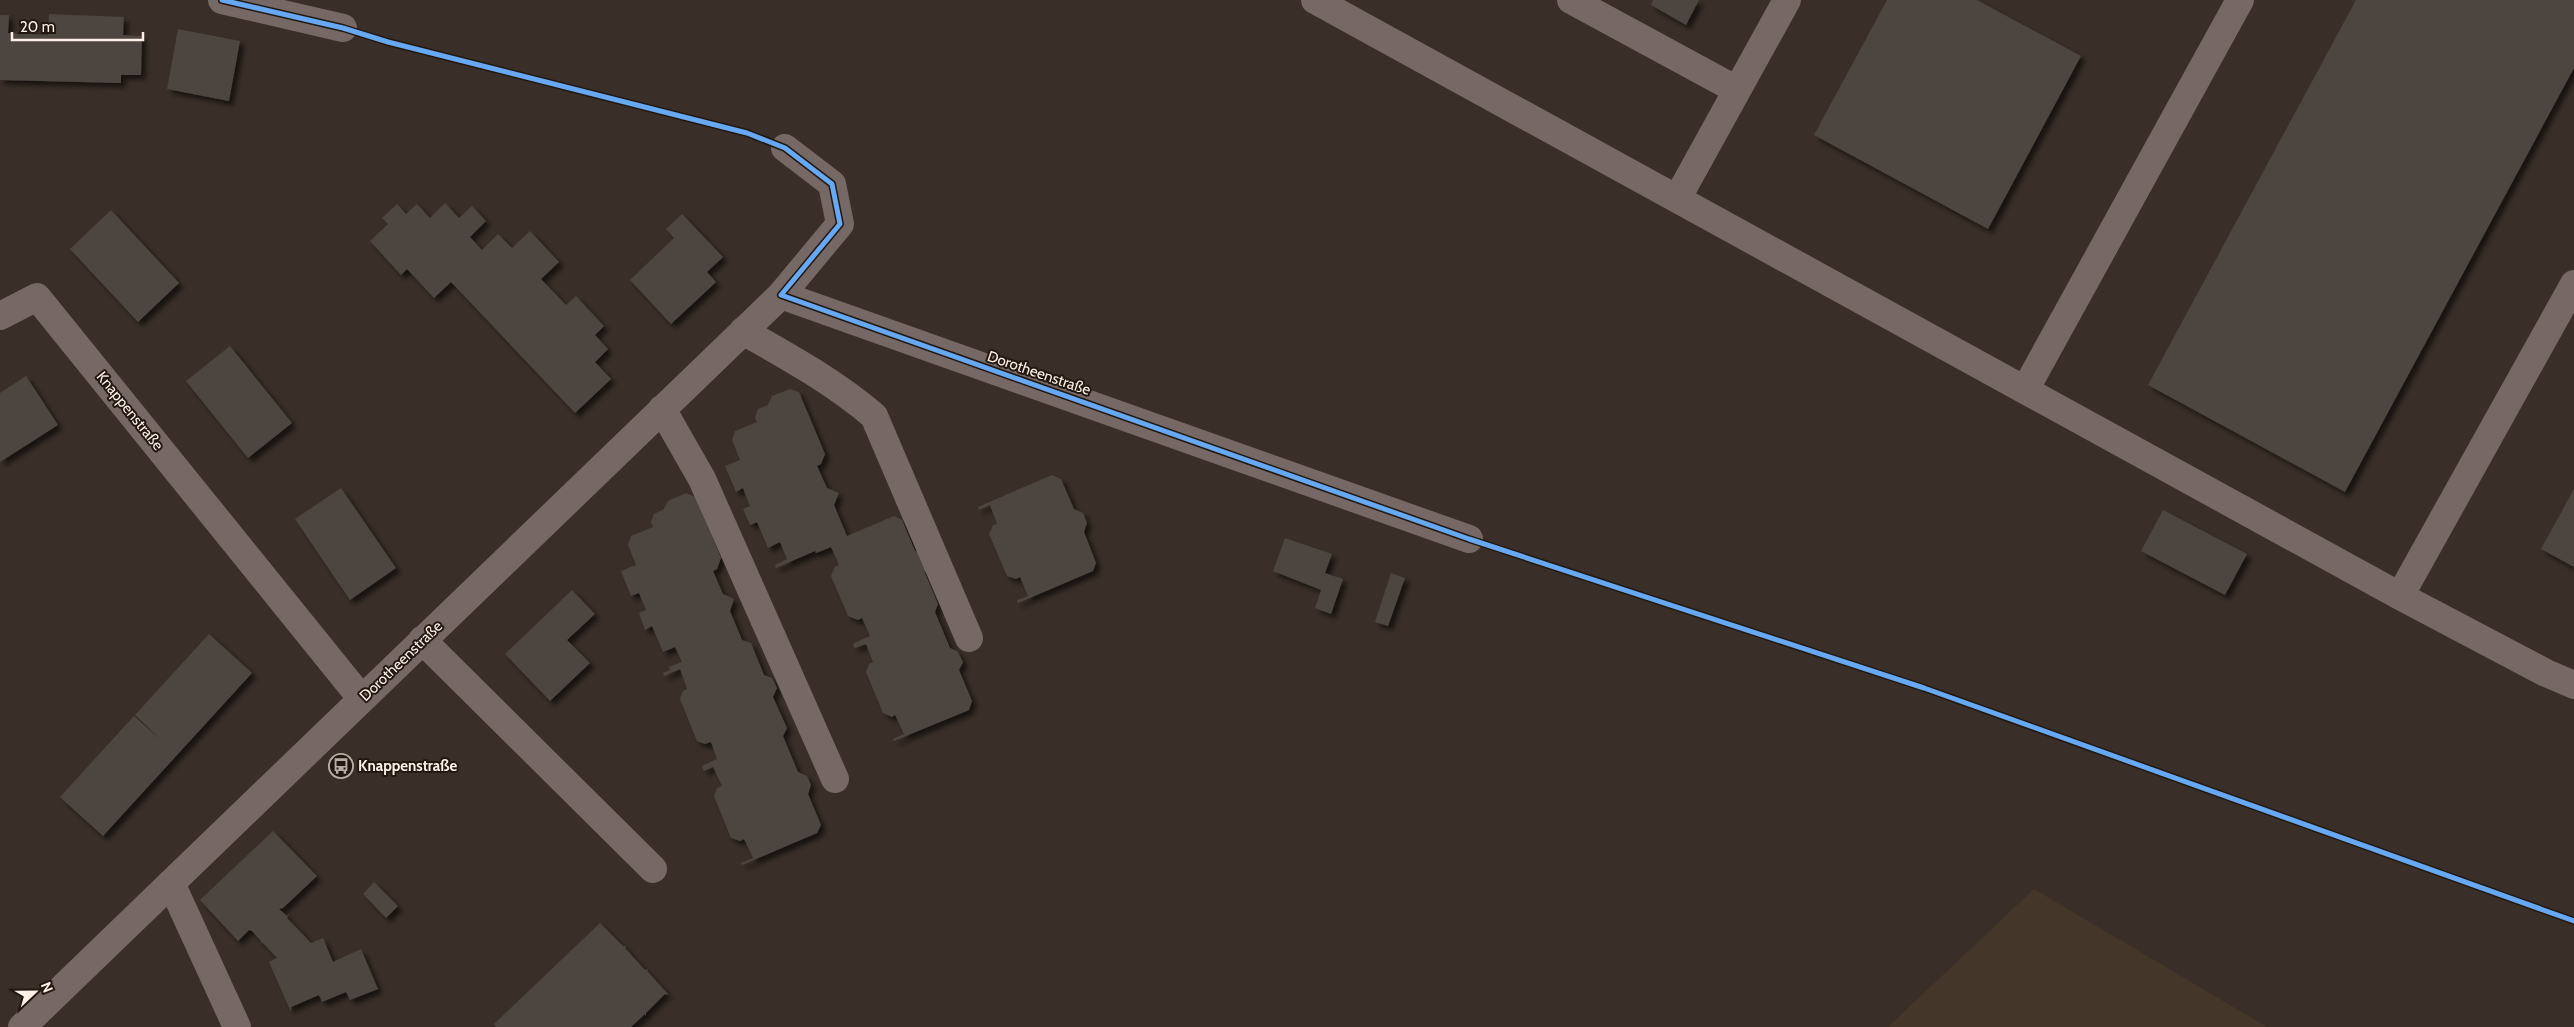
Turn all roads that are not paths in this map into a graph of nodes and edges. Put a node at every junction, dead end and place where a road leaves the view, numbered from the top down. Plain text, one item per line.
1 (222, 0) edge
2 (1315, 0) edge
3 (1571, 0) edge
4 (1787, 0) edge
5 (2240, 0) edge
6 (343, 28) dead end
7 (1737, 90) junction
8 (785, 148) dead end
9 (1677, 199) junction
10 (2574, 284) edge
11 (781, 295) junction
12 (0, 316) edge
13 (743, 331) junction
14 (2025, 390) junction
15 (662, 409) junction
16 (1469, 539) dead end
17 (2400, 596) junction
18 (969, 638) dead end
19 (422, 640) junction
20 (2574, 684) edge
21 (361, 698) junction
22 (835, 779) dead end
23 (653, 869) dead end
24 (171, 883) junction
25 (22, 1027) edge
26 (236, 1027) edge

1 - 6 street
2 - 9 street
3 - 7 street
4 - 7 street
5 - 14 street
7 - 9 street
8 - 11 street, Dorotheenstraße
9 - 14 street
10 - 17 street
11 - 13 street, Dorotheenstraße
11 - 16 street, Dorotheenstraße
12 - 21 street, Knappenstraße
13 - 15 street, Dorotheenstraße
13 - 18 street
14 - 17 street
15 - 19 street, Dorotheenstraße
15 - 22 street
17 - 20 street
19 - 21 street, Dorotheenstraße
19 - 23 street
21 - 24 street, Dorotheenstraße
24 - 25 street, Dorotheenstraße
24 - 26 street

